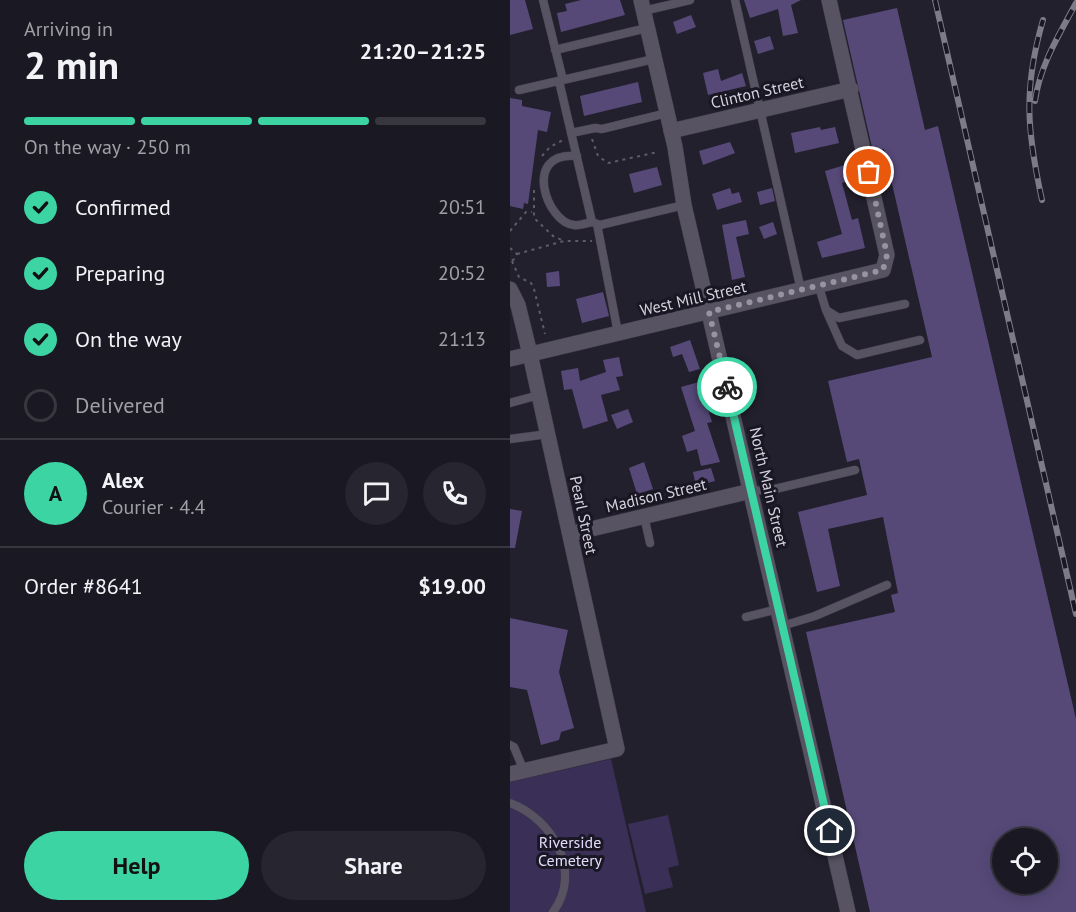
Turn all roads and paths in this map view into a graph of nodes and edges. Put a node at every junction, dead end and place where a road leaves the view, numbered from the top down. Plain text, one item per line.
1 (543, 0) edge
2 (690, 0) edge
3 (735, 0) edge
4 (829, 0) edge
5 (642, 5) edge
6 (647, 28) junction
7 (555, 50) junction
8 (654, 59) junction
9 (561, 81) junction
10 (851, 89) junction
11 (519, 90) dead end
12 (760, 110) junction
13 (667, 113) junction
14 (671, 131) junction
15 (571, 133) junction
16 (587, 141) dead end
17 (658, 152) dead end
18 (577, 156) junction
19 (684, 205) junction
20 (532, 212) dead end
21 (595, 223) junction
22 (510, 231) edge
23 (600, 240) junction
24 (510, 248) edge
25 (517, 254) junction
26 (511, 261) edge
27 (819, 287) junction
28 (510, 289) edge
29 (802, 291) junction
30 (905, 304) dead end
31 (826, 310) junction
32 (709, 312) junction
33 (618, 333) junction
34 (545, 334) dead end
35 (920, 340) dead end
36 (530, 354) junction
37 (510, 359) edge
38 (539, 395) junction
39 (510, 403) edge
40 (548, 434) junction
41 (510, 439) edge
42 (855, 471) dead end
43 (751, 491) junction
44 (644, 516) junction
45 (570, 534) junction
46 (650, 543) dead end
47 (887, 585) dead end
48 (778, 609) junction
49 (746, 617) dead end
50 (782, 626) junction
51 (510, 745) edge
52 (517, 772) edge
53 (510, 803) edge
54 (553, 912) edge
55 (848, 912) edge

1 - 7 lane
2 - 5 lane
3 - 12 lane
4 - 10 street
5 - 6 street, North Main Street
6 - 7 lane
6 - 8 street, North Main Street
7 - 9 lane
8 - 9 lane
8 - 13 street, North Main Street
9 - 11 lane
9 - 15 lane
10 - 12 street, Clinton Street
10 - 27 street, West Mill Street
12 - 14 street, Clinton Street
12 - 29 lane
13 - 14 street, North Main Street
13 - 15 lane
14 - 19 street, North Main Street
15 - 18 lane
16 - 17 path
18 - 21 lane
18 - 21 lane
19 - 21 lane
19 - 32 street, North Main Street
20 - 22 path
21 - 23 lane
23 - 25 path
23 - 33 lane
24 - 25 path
25 - 26 path
26 - 34 path
27 - 29 street, West Mill Street
27 - 31 lane
28 - 36 street, Pearl Street
29 - 32 street, West Mill Street
30 - 31 lane
31 - 35 lane
32 - 33 street, West Mill Street
32 - 43 street, North Main Street
33 - 36 street, West Mill Street
36 - 37 street, West Mill Street
36 - 38 street, Pearl Street
38 - 39 lane
38 - 40 street, Pearl Street
40 - 41 lane
40 - 45 street, Pearl Street
42 - 43 lane
43 - 44 street, Madison Street
43 - 48 street, North Main Street
44 - 45 street, Madison Street
44 - 46 lane
45 - 52 street, Pearl Street
47 - 50 lane
48 - 49 lane
48 - 50 street, North Main Street
50 - 55 street, North Main Street
51 - 52 lane
53 - 54 lane

